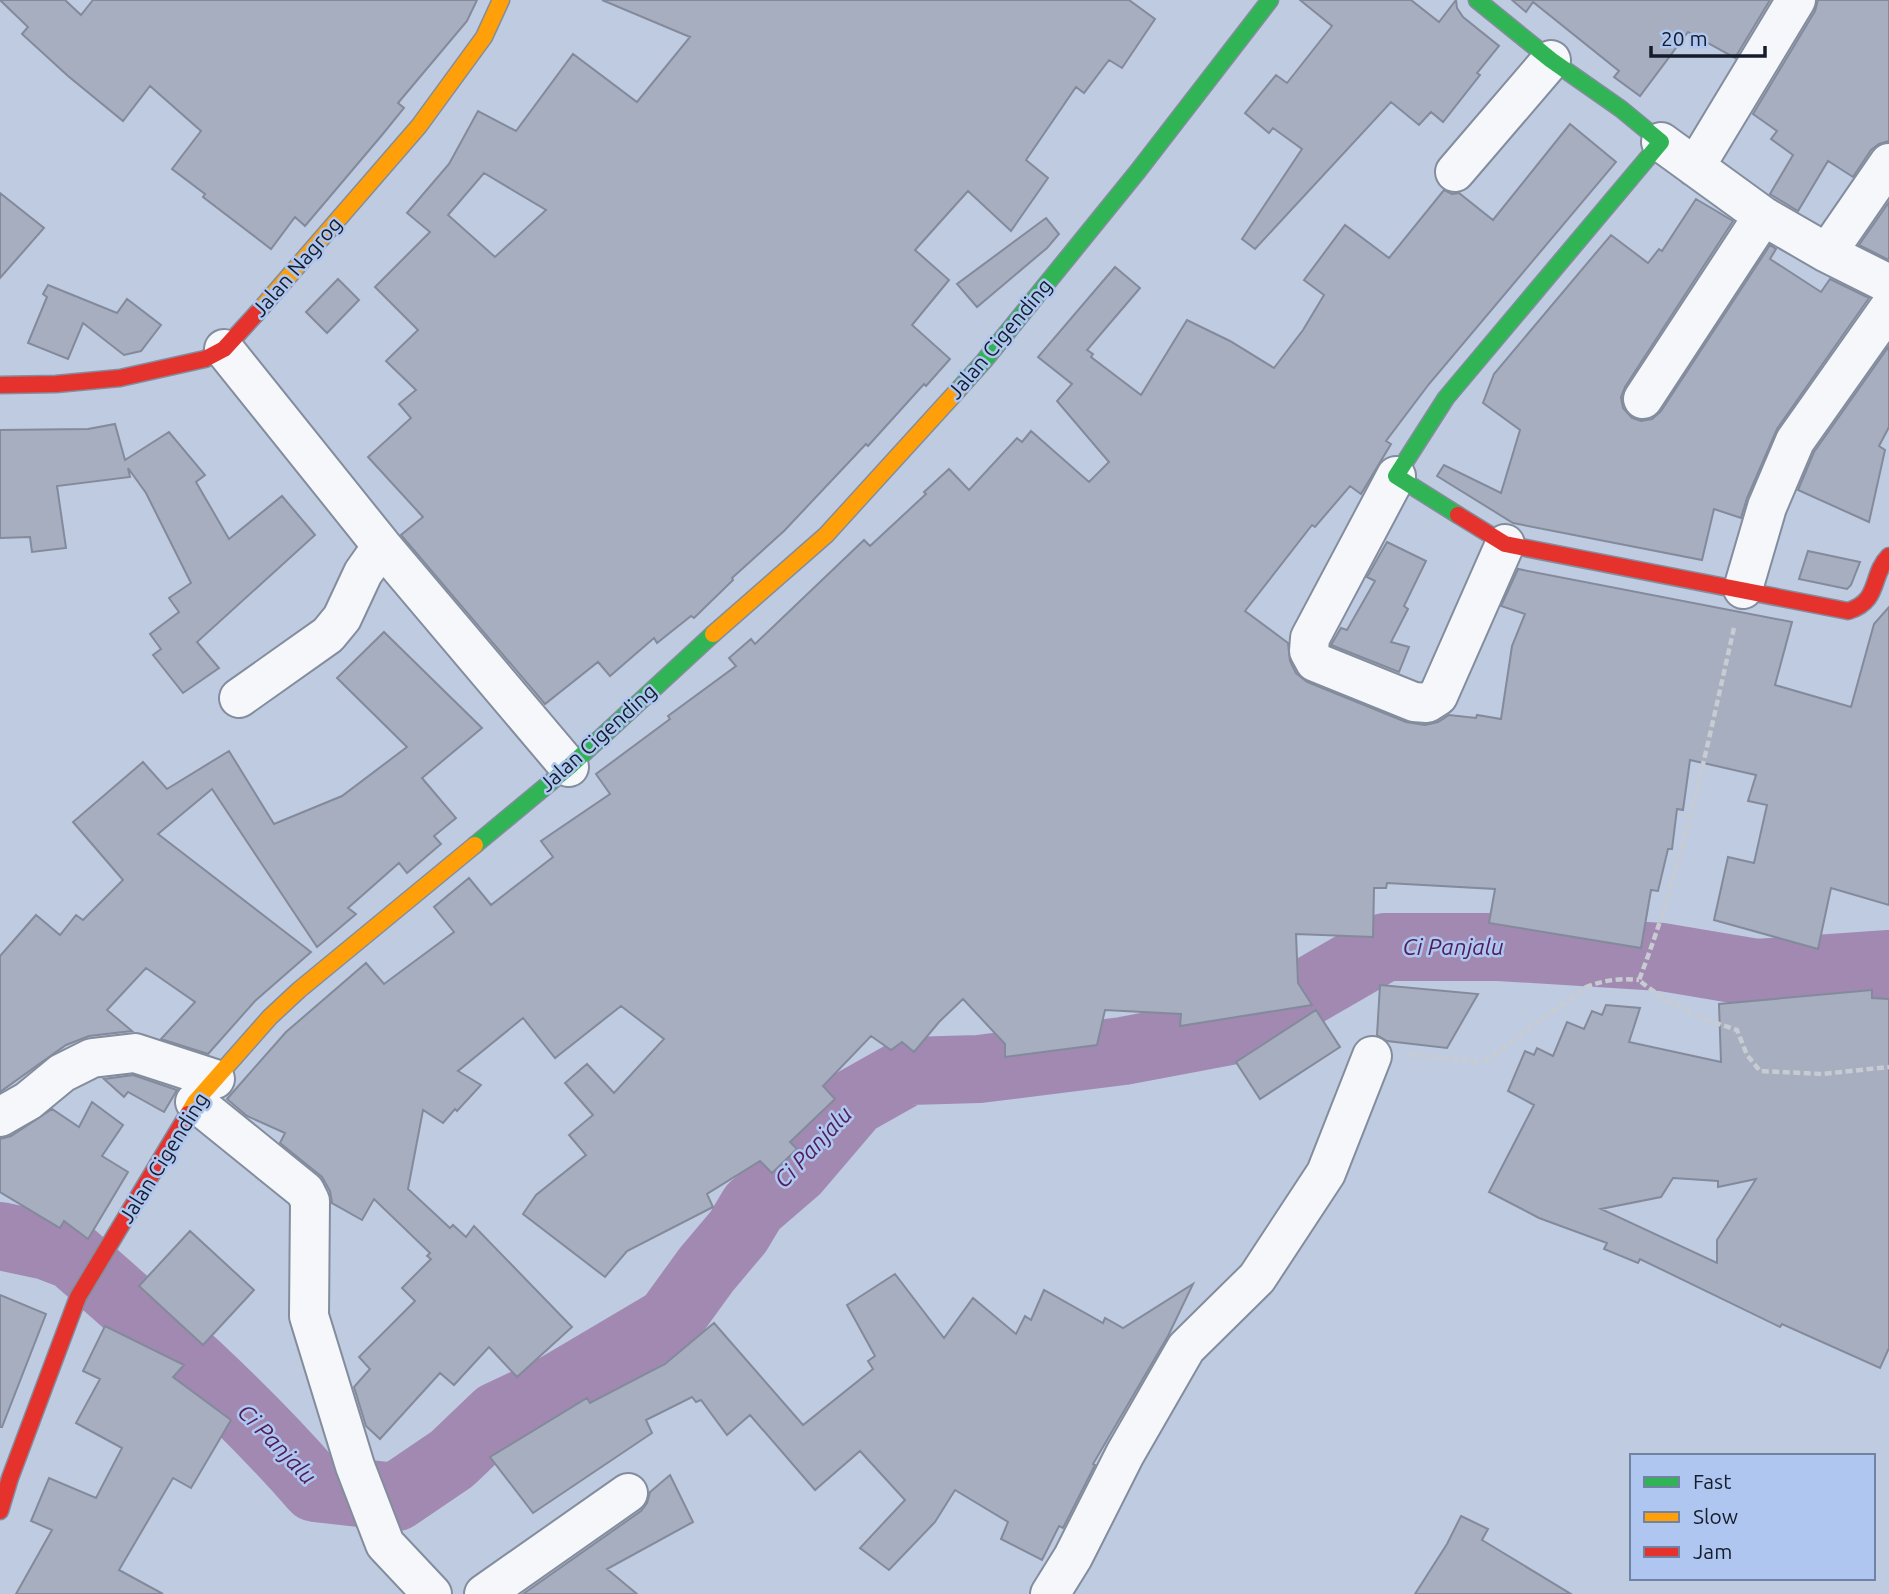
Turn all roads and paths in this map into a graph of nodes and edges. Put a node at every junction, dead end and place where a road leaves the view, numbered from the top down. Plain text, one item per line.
1 (501, 0) edge
2 (1270, 0) edge
3 (1476, 0) edge
4 (1796, 0) edge
5 (1551, 60) junction
6 (1661, 142) junction
7 (1889, 163) edge
8 (1695, 167) junction
9 (1455, 172) dead end
10 (1763, 216) junction
11 (1827, 253) junction
12 (1889, 284) edge
13 (1889, 308) edge
14 (224, 349) junction
15 (0, 385) edge
16 (1643, 399) dead end
17 (1396, 476) junction
18 (1505, 544) junction
19 (382, 546) junction
20 (1889, 556) edge
21 (1743, 589) junction
22 (239, 698) dead end
23 (569, 767) junction
24 (1639, 980) junction
25 (1372, 1056) joint
26 (1889, 1067) edge
27 (205, 1091) junction
28 (0, 1117) edge
29 (628, 1493) dead end
30 (0, 1511) edge
31 (432, 1594) edge
32 (484, 1594) edge
33 (1050, 1594) edge

1 - 14 street, Jalan Nagrog
2 - 23 street, Jalan Cigending
3 - 5 street
4 - 8 street
5 - 6 street
5 - 9 street
6 - 8 street
6 - 17 street
7 - 11 street
8 - 10 street
10 - 11 street
10 - 16 street
11 - 12 street
13 - 21 street
14 - 15 street, Jalan Nagrog
14 - 19 street
17 - 18 street
17 - 18 street
18 - 21 street
19 - 22 street
19 - 23 street
20 - 21 street
21 - 24 path
23 - 27 street, Jalan Cigending
24 - 25 path
24 - 26 path
25 - 33 street
27 - 28 street
27 - 30 street, Jalan Cigending
27 - 31 street
29 - 32 street

